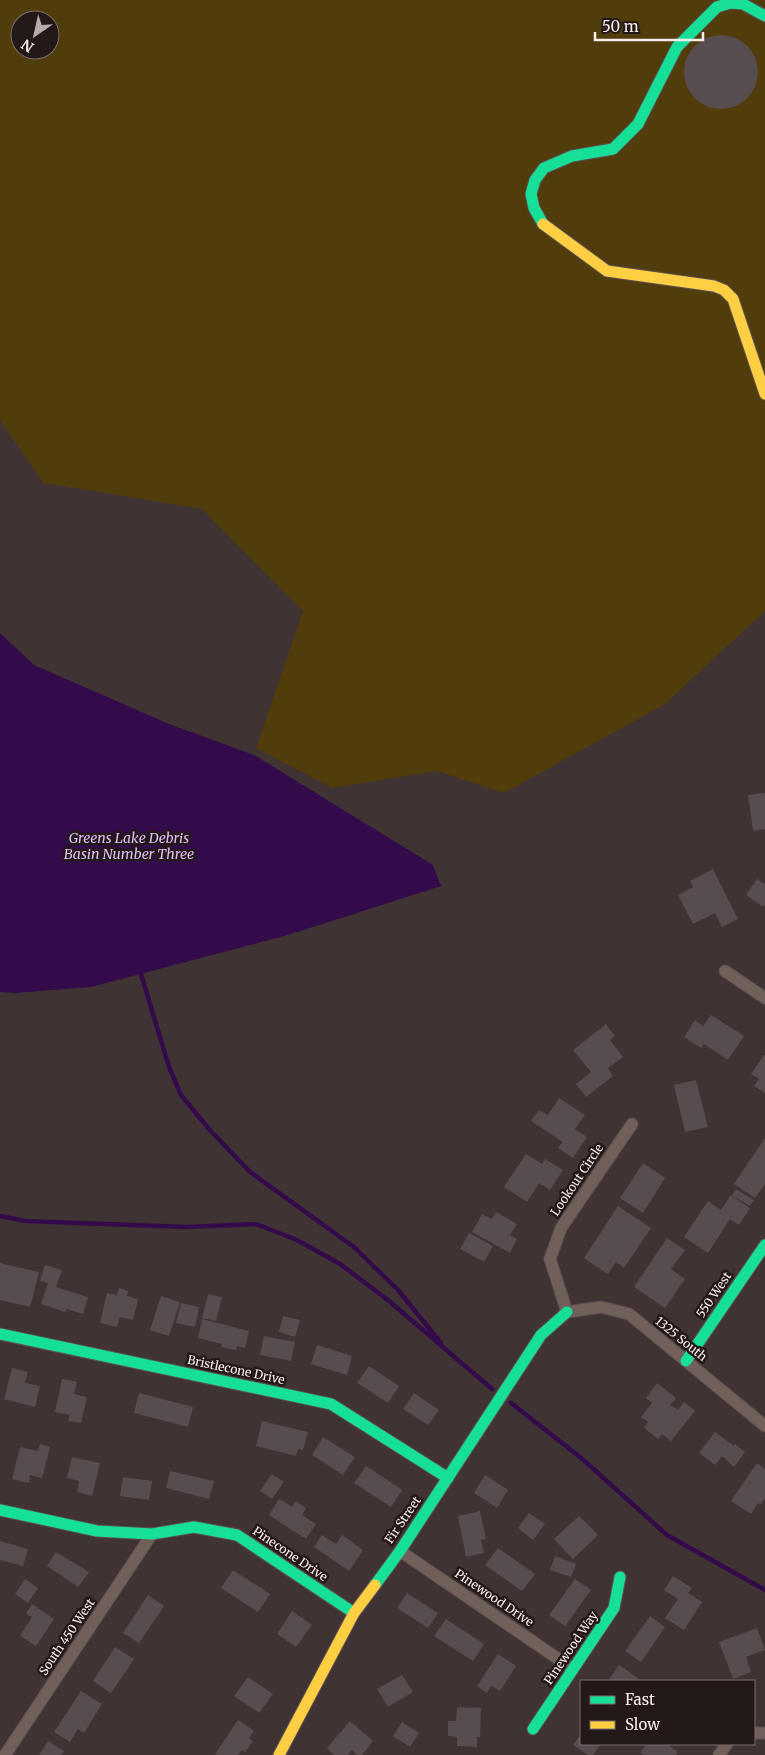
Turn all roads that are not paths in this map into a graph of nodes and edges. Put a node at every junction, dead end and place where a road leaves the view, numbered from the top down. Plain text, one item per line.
1 (765, 16) edge
2 (765, 394) edge
3 (725, 971) dead end
4 (765, 998) edge
5 (632, 1124) dead end
6 (765, 1245) edge
7 (567, 1312) junction
8 (0, 1334) edge
9 (686, 1361) junction
10 (765, 1426) edge
11 (448, 1478) junction
12 (0, 1510) edge
13 (152, 1534) junction
14 (400, 1551) junction
15 (620, 1577) dead end
16 (354, 1613) junction
17 (574, 1669) junction
18 (533, 1729) dead end
19 (5, 1755) edge
20 (279, 1755) edge

1 - 2 street
3 - 4 street
5 - 7 street, Lookout Circle
6 - 9 street, 550 West
7 - 9 street, 1325 South
7 - 11 street, Fir Street
8 - 11 street, Bristlecone Drive
9 - 10 street, 1325 South
11 - 14 street, Fir Street
12 - 13 street, Pinecone Drive
13 - 16 street, Pinecone Drive
13 - 19 street, South 450 West
14 - 16 street, Fir Street
14 - 17 street, Pinewood Drive
15 - 17 street, Pinewood Way
16 - 20 street, Fir Street
17 - 18 street, Pinewood Way

